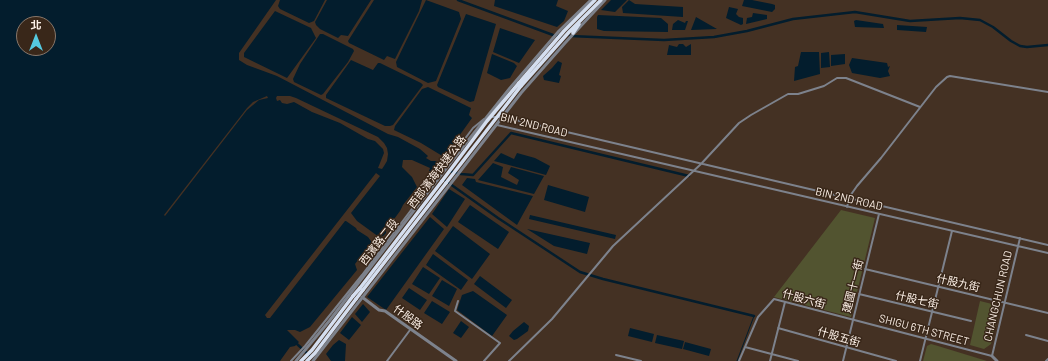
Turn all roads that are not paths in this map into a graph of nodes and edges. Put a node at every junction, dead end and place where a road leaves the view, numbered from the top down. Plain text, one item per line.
1 (591, 0) edge
2 (595, 0) edge
3 (603, 0) edge
4 (566, 32) junction
5 (573, 33) joint
6 (560, 42) junction
7 (1048, 92) edge
8 (920, 107) junction
9 (486, 117) junction
10 (503, 117) junction
11 (497, 125) junction
12 (701, 164) junction
13 (693, 171) junction
14 (441, 180) junction
15 (849, 198) junction
16 (847, 206) junction
17 (878, 214) junction
18 (952, 231) junction
19 (1020, 238) junction
20 (1048, 245) edge
21 (1018, 246) junction
22 (1048, 253) edge
23 (865, 269) junction
24 (938, 287) junction
25 (352, 290) junction
26 (859, 294) junction
27 (363, 297) junction
28 (458, 301) dead end
29 (785, 302) junction
30 (1005, 302) junction
31 (932, 311) junction
32 (1048, 313) edge
33 (853, 320) junction
34 (971, 321) dead end
35 (778, 328) junction
36 (410, 330) junction
37 (1026, 335) dead end
38 (926, 339) junction
39 (1048, 341) edge
40 (846, 347) junction
41 (745, 348) junction
42 (312, 350) junction
43 (772, 354) junction
44 (616, 355) dead end
45 (992, 356) junction
46 (303, 358) edge
47 (291, 361) edge
48 (296, 361) edge
49 (313, 361) edge
50 (387, 361) edge
51 (456, 361) edge
52 (484, 361) edge
53 (509, 361) edge
54 (641, 361) edge
55 (739, 361) edge
56 (770, 361) edge
57 (798, 361) edge
58 (843, 361) edge
59 (896, 361) edge
60 (920, 361) edge
61 (993, 361) edge
62 (997, 361) edge

1 - 9 street, 西濱路二段
2 - 4 highway, 西部濱海快速公路
3 - 4 highway, 西部濱海快速公路
3 - 5 highway
4 - 6 highway, 西部濱海快速公路
5 - 6 street, 西濱路二段
6 - 10 street, 西濱路二段
6 - 14 highway, 西部濱海快速公路, bridge
7 - 8 street
8 - 12 street
8 - 15 street
9 - 10 street, BIN 2ND ROAD
9 - 11 street, BIN 2ND ROAD
9 - 14 street, 西濱路二段
10 - 11 street, 西濱路二段
10 - 12 street, BIN 2ND ROAD
11 - 13 street, BIN 2ND ROAD
11 - 27 street, 西濱路二段
12 - 13 street
12 - 15 street, BIN 2ND ROAD
13 - 16 street, BIN 2ND ROAD
13 - 53 street
14 - 25 street, 西濱路二段
14 - 42 highway, 西部濱海快速公路, bridge
15 - 16 street
15 - 19 street, BIN 2ND ROAD
16 - 17 street, BIN 2ND ROAD
17 - 18 street, BIN 2ND ROAD
17 - 23 street, 建國十一街
18 - 21 street, BIN 2ND ROAD
18 - 24 street
19 - 20 street, BIN 2ND ROAD
19 - 21 street, CHANGCHUN ROAD
21 - 22 street, BIN 2ND ROAD
21 - 30 street, CHANGCHUN ROAD
23 - 24 street, 什股九街
23 - 26 street, 建國十一街
24 - 30 street, 什股九街
24 - 31 street
25 - 27 street, 什股路
25 - 42 street, 西濱路二段
26 - 31 street, 什股七街
26 - 33 street, 建國十一街
27 - 36 street, 什股路
27 - 42 street, 西濱路二段
28 - 52 street
29 - 33 street, 什股六街
29 - 35 street
29 - 41 street, 什股六街
30 - 32 street, 什股九街
30 - 45 street, CHANGCHUN ROAD
31 - 34 street, 什股七街
31 - 38 street
33 - 38 street, SHIGU 6TH STREET
33 - 40 street, 建國十一街
35 - 40 street, 什股五街
35 - 43 street
36 - 50 street
36 - 51 street, 什股路
37 - 39 street
38 - 45 street, SHIGU 6TH STREET
38 - 60 street
40 - 58 street, 建國十一街
40 - 59 street, 什股五街
41 - 43 street
41 - 55 street
42 - 46 highway, 西部濱海快速公路
42 - 46 street, 西濱路二段
42 - 49 street, 西濱路二段
43 - 56 street
43 - 57 street
44 - 54 street
45 - 61 street
45 - 62 street
46 - 47 street
46 - 48 street, 西濱路二段

